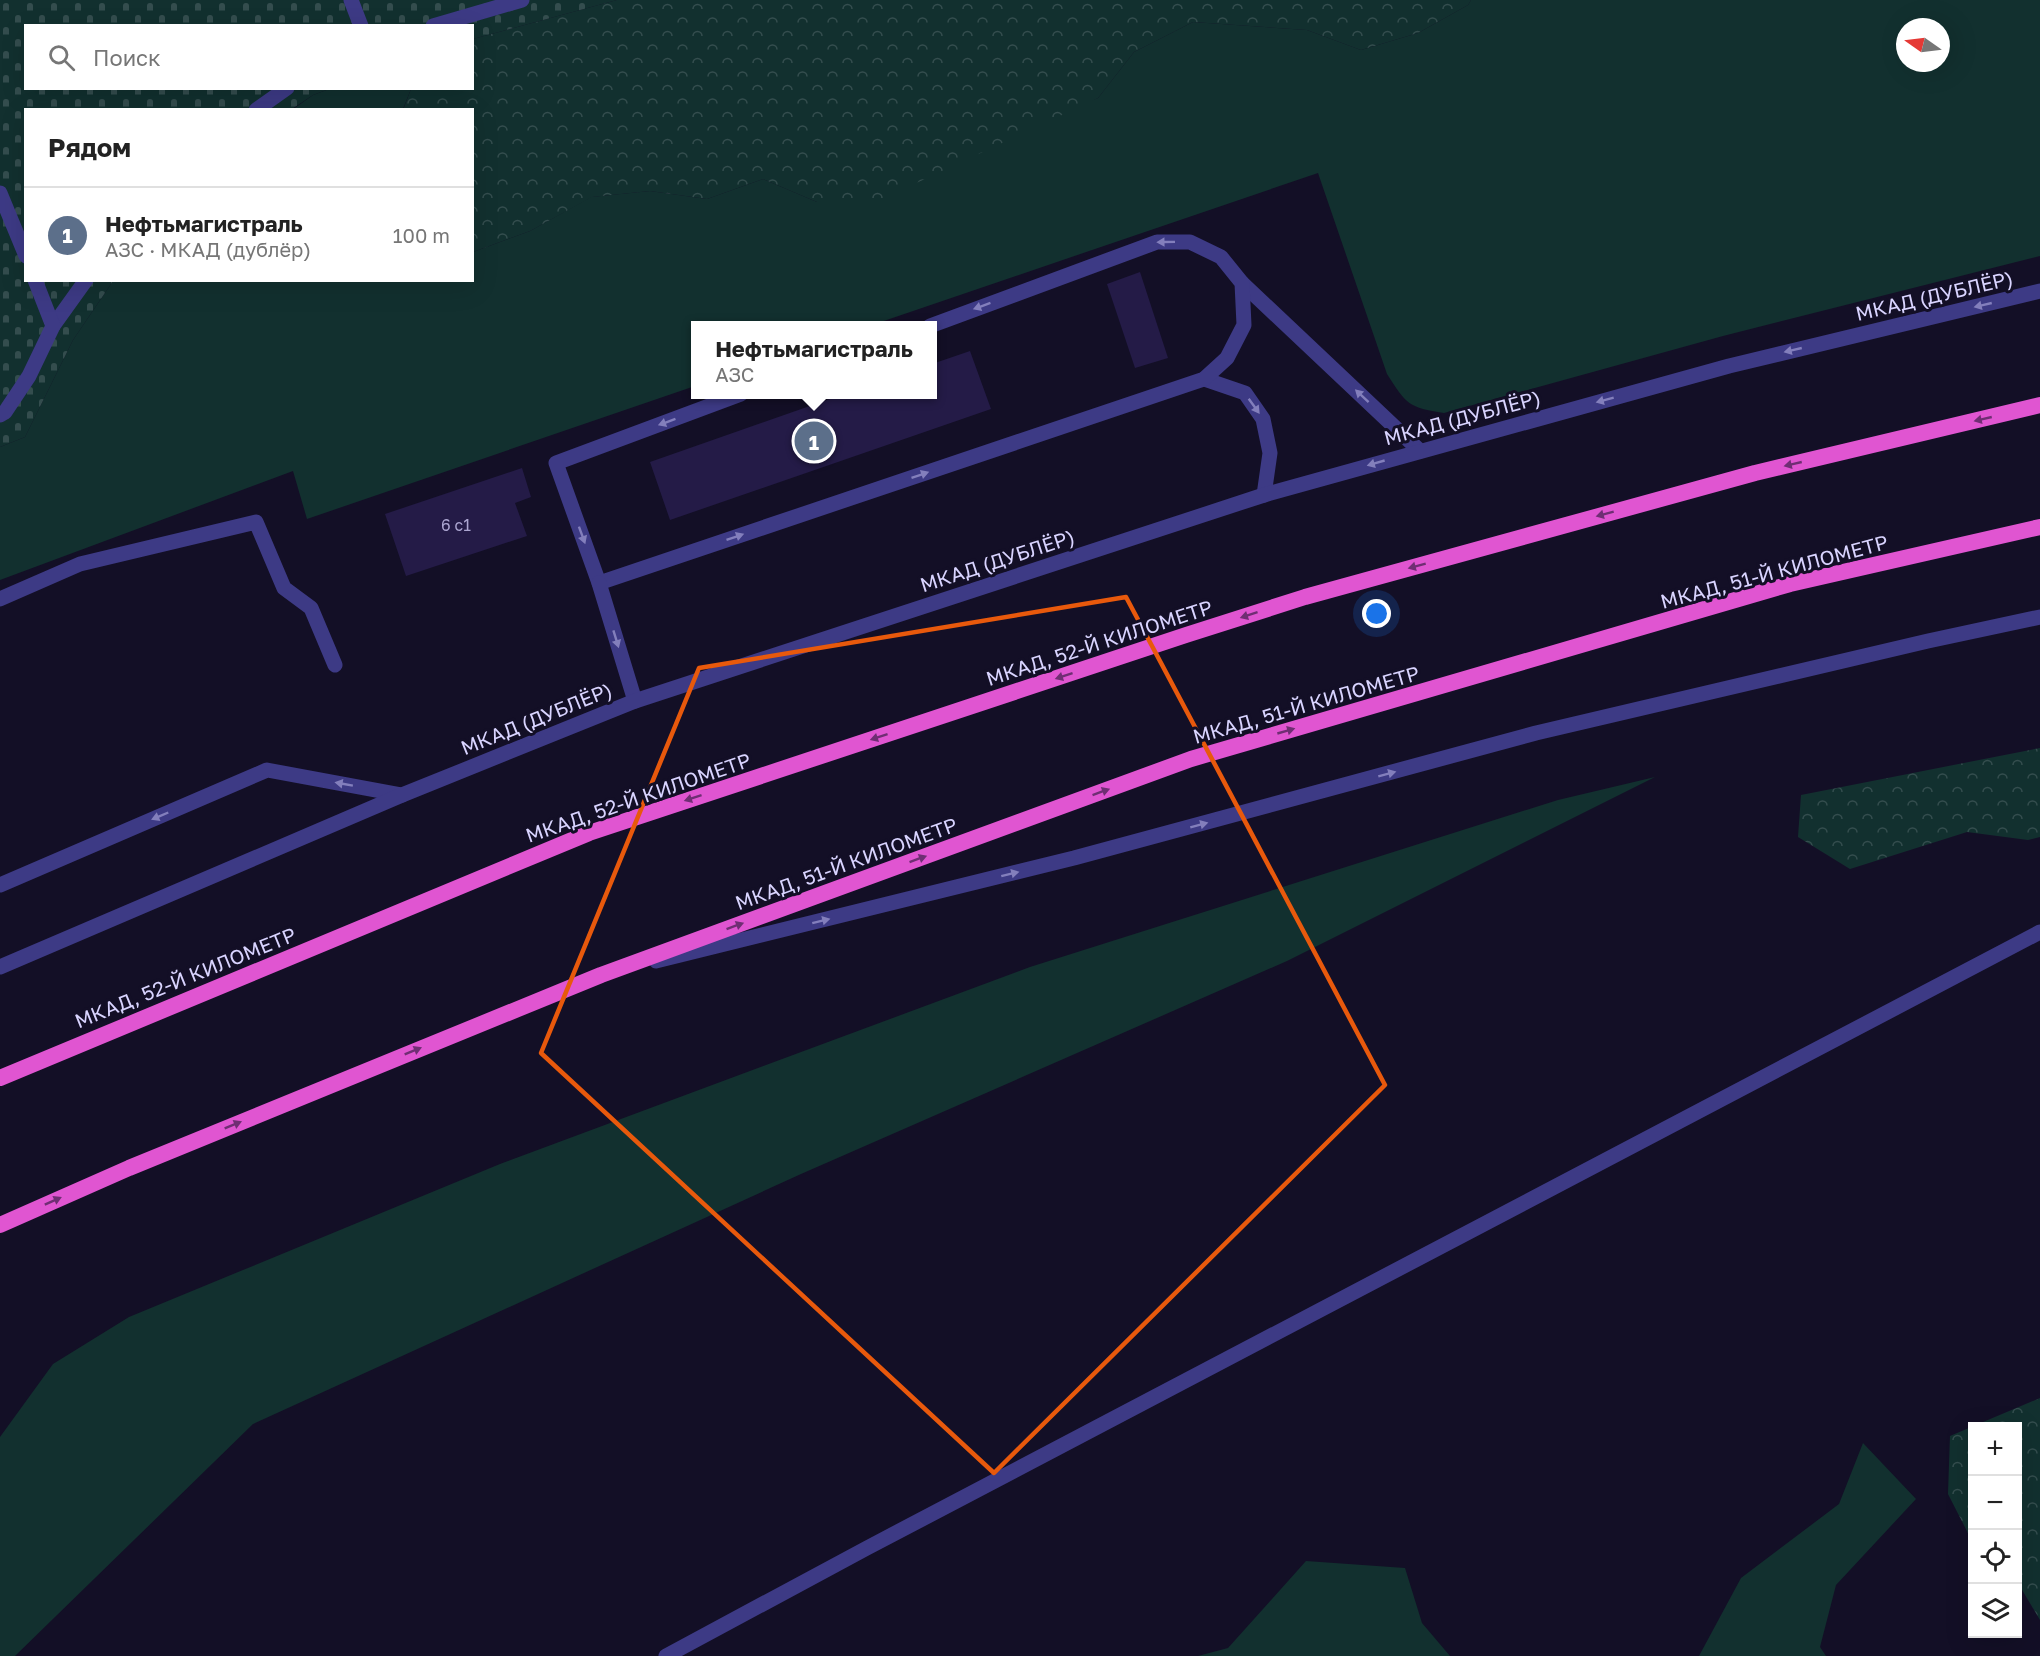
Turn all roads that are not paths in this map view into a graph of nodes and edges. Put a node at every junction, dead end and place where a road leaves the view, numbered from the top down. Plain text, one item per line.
1 (351, 0) edge
2 (522, 0) edge
3 (360, 24) edge
4 (440, 24) edge
5 (284, 90) edge
6 (259, 108) edge
7 (0, 193) edge
8 (3, 209) edge
9 (24, 252) edge
10 (36, 282) edge
11 (85, 282) edge
12 (1242, 283) junction
13 (2040, 291) edge
14 (937, 323) edge
15 (53, 326) junction
16 (1204, 379) junction
17 (728, 399) edge
18 (2040, 405) edge
19 (0, 415) edge
20 (1420, 451) junction
21 (1264, 495) junction
22 (2040, 527) edge
23 (599, 583) junction
24 (0, 599) edge
25 (2040, 617) edge
26 (335, 665) dead end
27 (634, 701) junction
28 (402, 795) junction
29 (3, 883) edge
30 (2040, 932) edge
31 (0, 967) edge
32 (601, 975) junction
33 (0, 1078) edge
34 (0, 1225) edge
35 (666, 1656) edge

1 - 3 street
2 - 4 street
5 - 6 street
7 - 8 street
8 - 9 street
10 - 15 street
11 - 15 street
12 -> 14 street
12 - 16 street
20 -> 12 street
13 -> 20 street, МКАД (ДУБЛЁР)
15 - 19 street
16 -> 21 street
23 -> 16 street
17 -> 23 street
18 -> 33 highway, МКАД, 52-Й КИЛОМЕТР
20 -> 21 street, МКАД (ДУБЛЁР)
21 - 27 street, МКАД (ДУБЛЁР)
32 -> 22 highway, МКАД, 51-Й КИЛОМЕТР
23 -> 27 street
24 - 26 street
32 -> 25 street
27 - 28 street, МКАД (ДУБЛЁР)
28 -> 29 street
28 - 31 street, МКАД (ДУБЛЁР)
30 - 35 street
34 -> 32 highway

